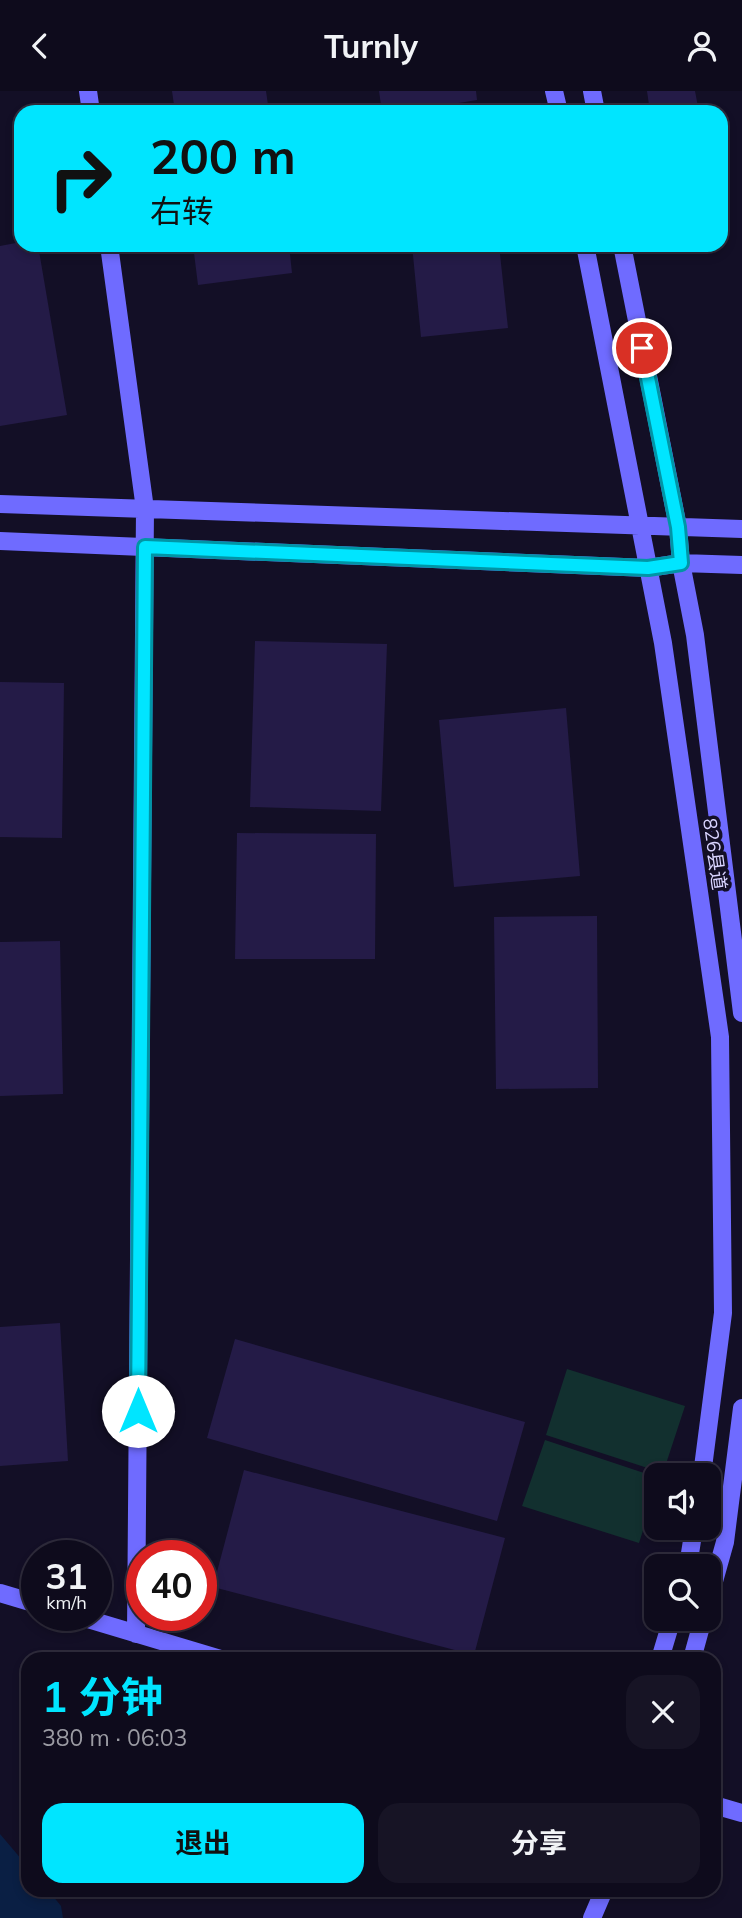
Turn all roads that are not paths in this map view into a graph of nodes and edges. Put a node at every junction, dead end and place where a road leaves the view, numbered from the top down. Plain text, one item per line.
1 (110, 252) edge
2 (586, 252) edge
3 (623, 252) edge
4 (0, 504) edge
5 (145, 509) junction
6 (678, 527) junction
7 (640, 528) junction
8 (742, 529) edge
9 (0, 541) edge
10 (145, 547) junction
11 (681, 563) junction
12 (742, 565) edge
13 (648, 568) junction
14 (742, 1013) edge
15 (742, 1408) edge
16 (704, 1463) edge
17 (721, 1556) edge
18 (0, 1593) edge
19 (21, 1599) edge
20 (112, 1627) edge
21 (668, 1631) edge
22 (700, 1631) edge
23 (136, 1634) junction
24 (197, 1652) edge
25 (662, 1652) edge
26 (694, 1652) edge
27 (721, 1807) edge
28 (742, 1813) edge
29 (601, 1897) edge
30 (592, 1918) edge

1 - 5 street
2 - 7 street, 826县道
3 - 6 street, 826县道
4 - 5 street
5 - 7 street
5 - 10 street
6 - 7 street
6 - 8 street
6 - 11 street, 826县道
7 - 13 street, 826县道
9 - 10 street
10 - 13 street
10 - 23 street
11 - 12 street
11 - 13 street
11 - 14 street, 826县道
13 - 16 street, 826县道
15 - 17 street
18 - 19 street
20 - 23 street
21 - 25 street
22 - 26 street
23 - 24 street
27 - 28 street
29 - 30 street

